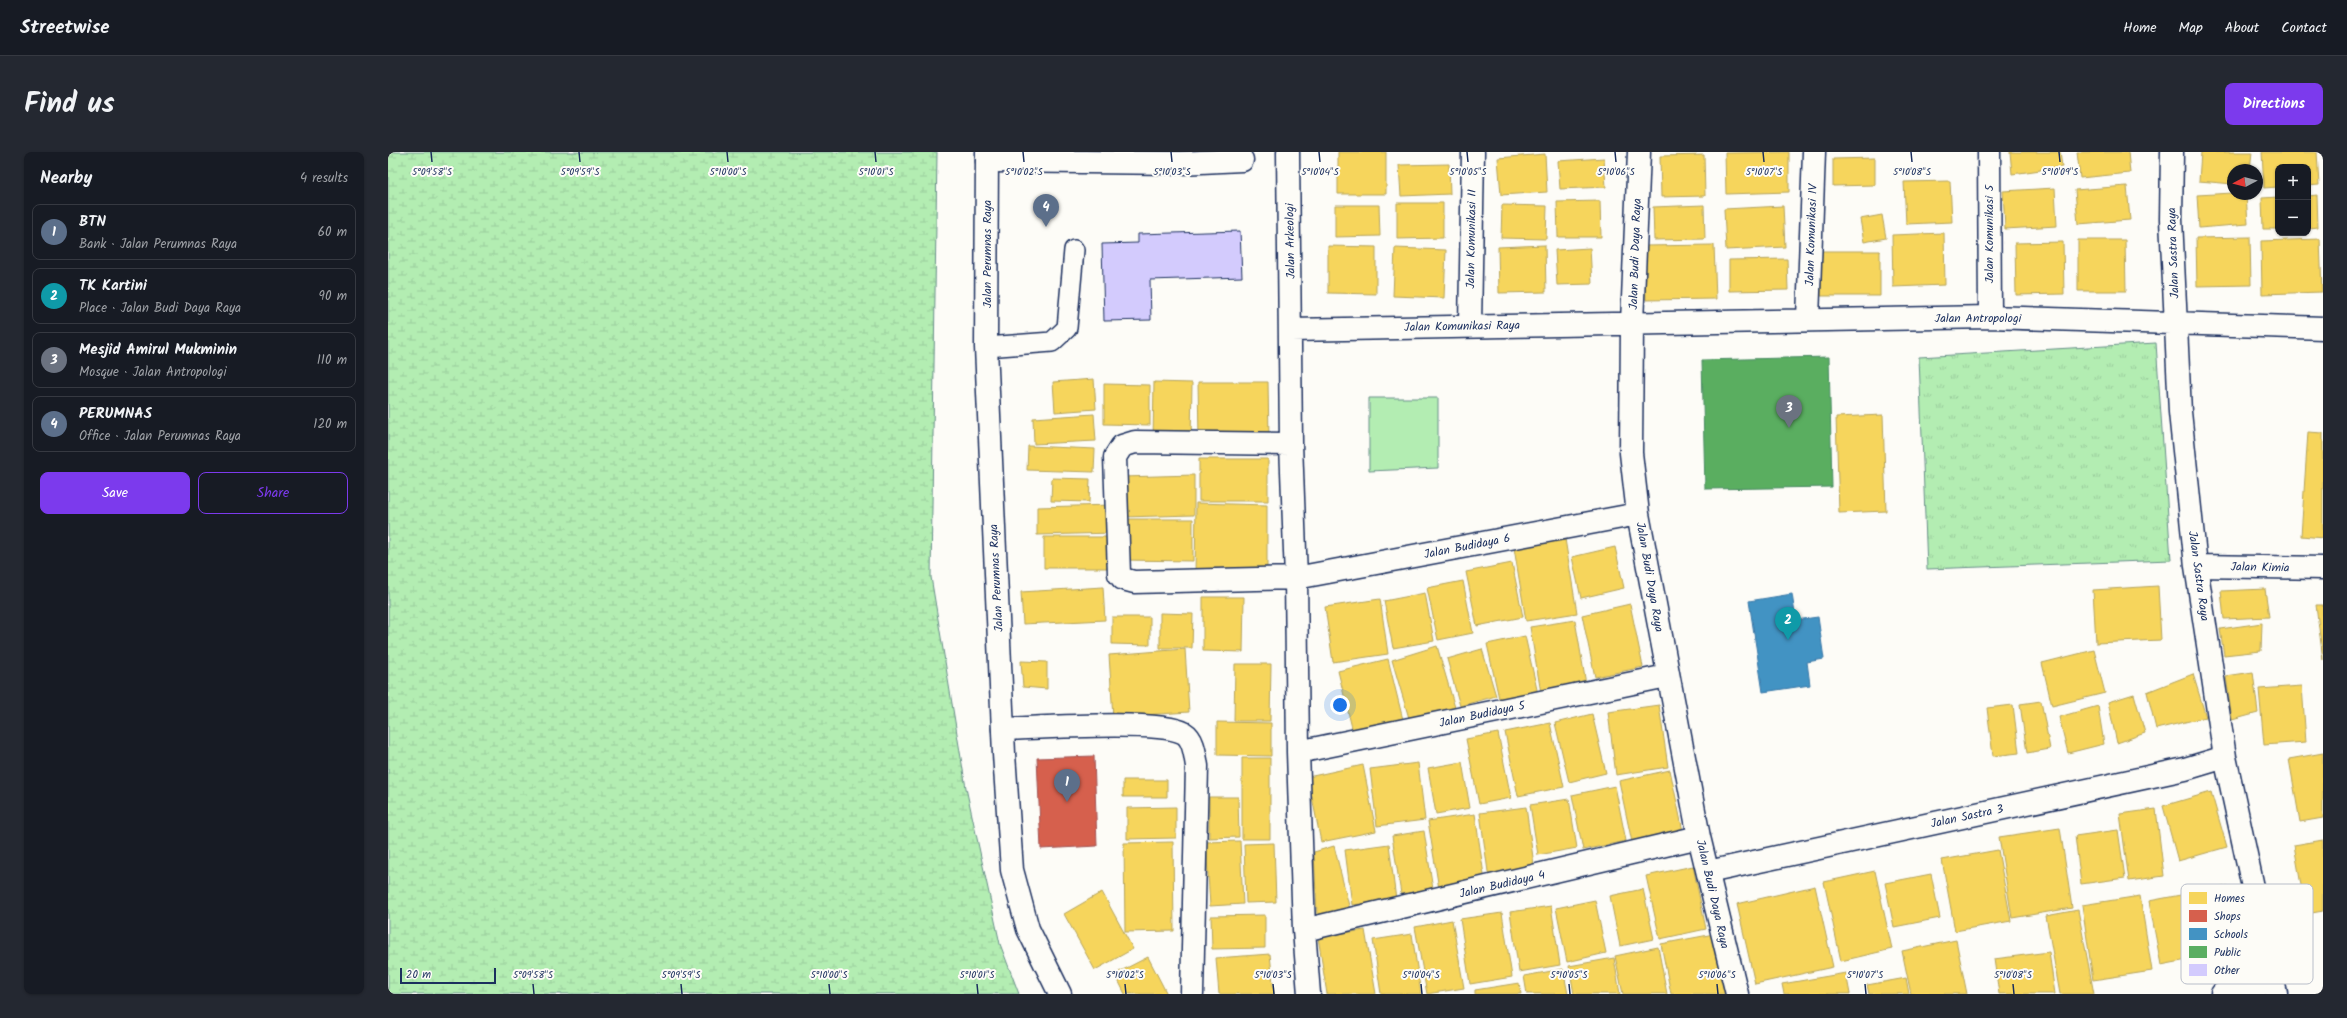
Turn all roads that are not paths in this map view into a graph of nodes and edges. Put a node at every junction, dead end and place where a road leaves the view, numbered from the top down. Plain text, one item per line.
1 (1288, 152) edge
2 (1473, 152) edge
3 (1639, 152) edge
4 (1814, 152) edge
5 (1989, 152) edge
6 (2172, 152) edge
7 (987, 157) edge
8 (1180, 157) edge
9 (1242, 160) dead end
10 (1074, 250) dead end
11 (1990, 317) junction
12 (1808, 319) junction
13 (2177, 322) junction
14 (1632, 323) junction
15 (1470, 326) junction
16 (2323, 328) edge
17 (1291, 330) junction
18 (986, 347) junction
19 (1291, 444) junction
20 (1638, 514) junction
21 (2196, 566) junction
22 (2323, 568) edge
23 (1296, 578) junction
24 (1667, 676) junction
25 (1003, 729) junction
26 (1298, 752) junction
27 (2225, 757) junction
28 (1699, 837) junction
29 (1708, 872) junction
30 (2252, 884) edge
31 (1304, 930) junction
32 (2275, 988) edge
33 (1060, 994) edge
34 (1192, 994) edge
35 (1309, 994) edge
36 (1737, 994) edge
37 (2222, 994) edge

1 - 17 street, Jalan Arkeologi
2 - 15 street, Jalan Komunikasi II
3 - 14 street, Jalan Budi Daya Raya
4 - 12 street, Jalan Komunikasi IV
5 - 11 street, Jalan Komunikasi 5
6 - 13 street, Jalan Sastra Raya
7 - 8 street
7 - 18 street, Jalan Perumnas Raya
8 - 9 street
10 - 18 lane
11 - 12 street, Jalan Antropologi
11 - 13 street, Jalan Antropologi
12 - 14 street, Jalan Antropologi
13 - 16 street, Jalan Antropologi
13 - 21 street, Jalan Sastra Raya
14 - 15 street, Jalan Komunikasi Raya
14 - 20 street, Jalan Budi Daya Raya
15 - 17 street, Jalan Komunikasi Raya
17 - 19 street, Jalan Arkeologi
18 - 25 street, Jalan Perumnas Raya
19 - 23 street, Jalan Arkeologi
19 - 23 street, Jalan Budidaya 6
20 - 23 street, Jalan Budidaya 6
20 - 24 street, Jalan Budi Daya Raya
21 - 22 street, Jalan Kimia
21 - 27 street, Jalan Sastra Raya
23 - 26 street, Jalan Arkeologi
24 - 26 street, Jalan Budidaya 5
24 - 28 street, Jalan Budi Daya Raya
25 - 33 street, Jalan Perumnas Raya
25 - 34 street
26 - 31 street, Jalan Arkeologi
27 - 29 street, Jalan Sastra 3
27 - 30 street, Jalan Sastra Raya
28 - 29 street, Jalan Budi Daya Raya
28 - 31 street, Jalan Budidaya 4
29 - 36 street, Jalan Budi Daya Raya
31 - 35 street, Jalan Arkeologi
32 - 37 street

